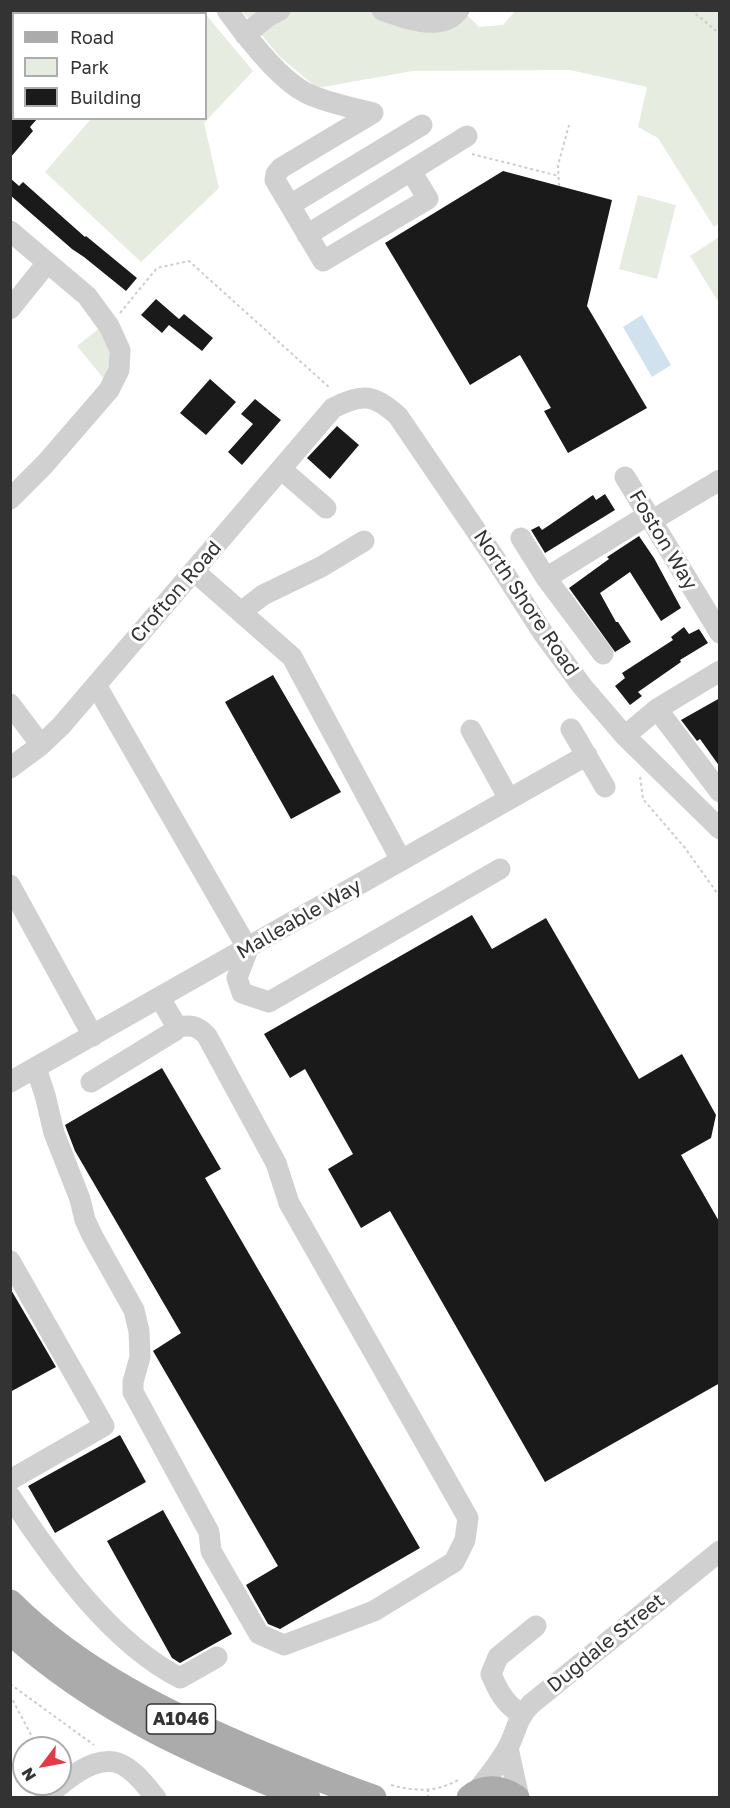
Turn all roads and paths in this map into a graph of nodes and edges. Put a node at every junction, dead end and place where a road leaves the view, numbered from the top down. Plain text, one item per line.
1 (227, 10) edge
2 (280, 10) edge
3 (382, 10) edge
4 (459, 10) edge
5 (693, 11) edge
6 (245, 34) junction
7 (720, 34) edge
8 (336, 103) junction
9 (422, 125) dead end
10 (569, 125) dead end
11 (335, 135) junction
12 (469, 145) joint
13 (411, 171) junction
14 (559, 176) junction
15 (559, 186) dead end
16 (290, 205) junction
17 (10, 231) edge
18 (308, 235) junction
19 (46, 263) junction
20 (10, 309) edge
21 (109, 326) junction
22 (334, 401) junction
23 (281, 469) junction
24 (625, 477) dead end
25 (720, 480) edge
26 (10, 499) edge
27 (326, 508) dead end
28 (650, 518) junction
29 (521, 538) dead end
30 (364, 540) dead end
31 (194, 571) junction
32 (546, 578) junction
33 (244, 615) junction
34 (718, 629) edge
35 (603, 654) dead end
36 (720, 671) edge
37 (96, 685) junction
38 (10, 704) edge
39 (657, 709) junction
40 (571, 729) dead end
41 (471, 730) dead end
42 (625, 736) junction
43 (41, 744) junction
44 (642, 754) junction
45 (587, 755) junction
46 (10, 768) edge
47 (606, 787) dead end
48 (720, 792) edge
49 (509, 799) junction
50 (720, 830) edge
51 (401, 860) junction
52 (500, 869) dead end
53 (10, 885) edge
54 (720, 897) edge
55 (248, 949) junction
56 (160, 998) junction
57 (177, 1027) junction
58 (93, 1036) junction
59 (36, 1068) junction
60 (10, 1082) edge
61 (91, 1082) dead end
62 (10, 1261) edge
63 (10, 1480) edge
64 (10, 1496) edge
65 (720, 1551) edge
66 (10, 1603) edge
67 (536, 1626) dead end
68 (10, 1631) edge
69 (217, 1657) dead end
70 (10, 1684) edge
71 (10, 1695) edge
72 (521, 1714) junction
73 (32, 1736) edge
74 (508, 1748) junction
75 (118, 1763) junction
76 (412, 1790) dead end
77 (428, 1790) junction
78 (469, 1790) edge
79 (45, 1797) edge
80 (156, 1797) edge
81 (307, 1797) edge
82 (373, 1797) edge
83 (428, 1797) edge
84 (517, 1797) edge

1 - 6 street
2 - 6 street
3 - 4 street
5 - 7 path
6 - 8 street
8 - 11 street
8 - 11 street
9 - 16 street
10 - 14 path
11 - 16 street
12 - 13 street
12 - 14 path
13 - 18 street
13 - 18 street
14 - 15 path
16 - 18 street
17 - 19 street
19 - 20 street
19 - 21 street
21 - 22 path
21 - 26 street
22 - 23 street, Crofton Road
22 - 42 street, North Shore Road
23 - 27 street
23 - 31 street, Crofton Road
24 - 28 street, Foston Way
25 - 28 street
28 - 32 street
28 - 34 street, Foston Way
29 - 32 street
30 - 33 street
31 - 33 street
31 - 37 street, Crofton Road
32 - 35 street
33 - 51 street
36 - 39 street
37 - 43 street, Crofton Road
37 - 55 street
38 - 43 street
39 - 42 street
39 - 48 street
40 - 45 street
41 - 49 street
42 - 44 street, North Shore Road
43 - 46 street, Crofton Road
44 - 50 street, North Shore Road
44 - 54 path
45 - 47 street
45 - 49 street, Malleable Way
49 - 51 street, Malleable Way
51 - 55 street, Malleable Way
52 - 55 street
53 - 58 street
55 - 56 street, Malleable Way
56 - 57 street
56 - 58 street, Malleable Way
57 - 59 street
57 - 61 street
58 - 59 street, Malleable Way
59 - 60 street, Malleable Way
62 - 63 street
64 - 69 street
65 - 72 street, Dugdale Street
66 - 82 main road, A1046
67 - 72 street
68 - 81 main road, A1046
70 - 75 path
71 - 73 path
72 - 74 street, Dugdale Street
74 - 78 street, Dugdale Street
74 - 84 street
75 - 79 street
75 - 80 street
76 - 77 path
77 - 78 path
77 - 83 path
78 - 84 main road

